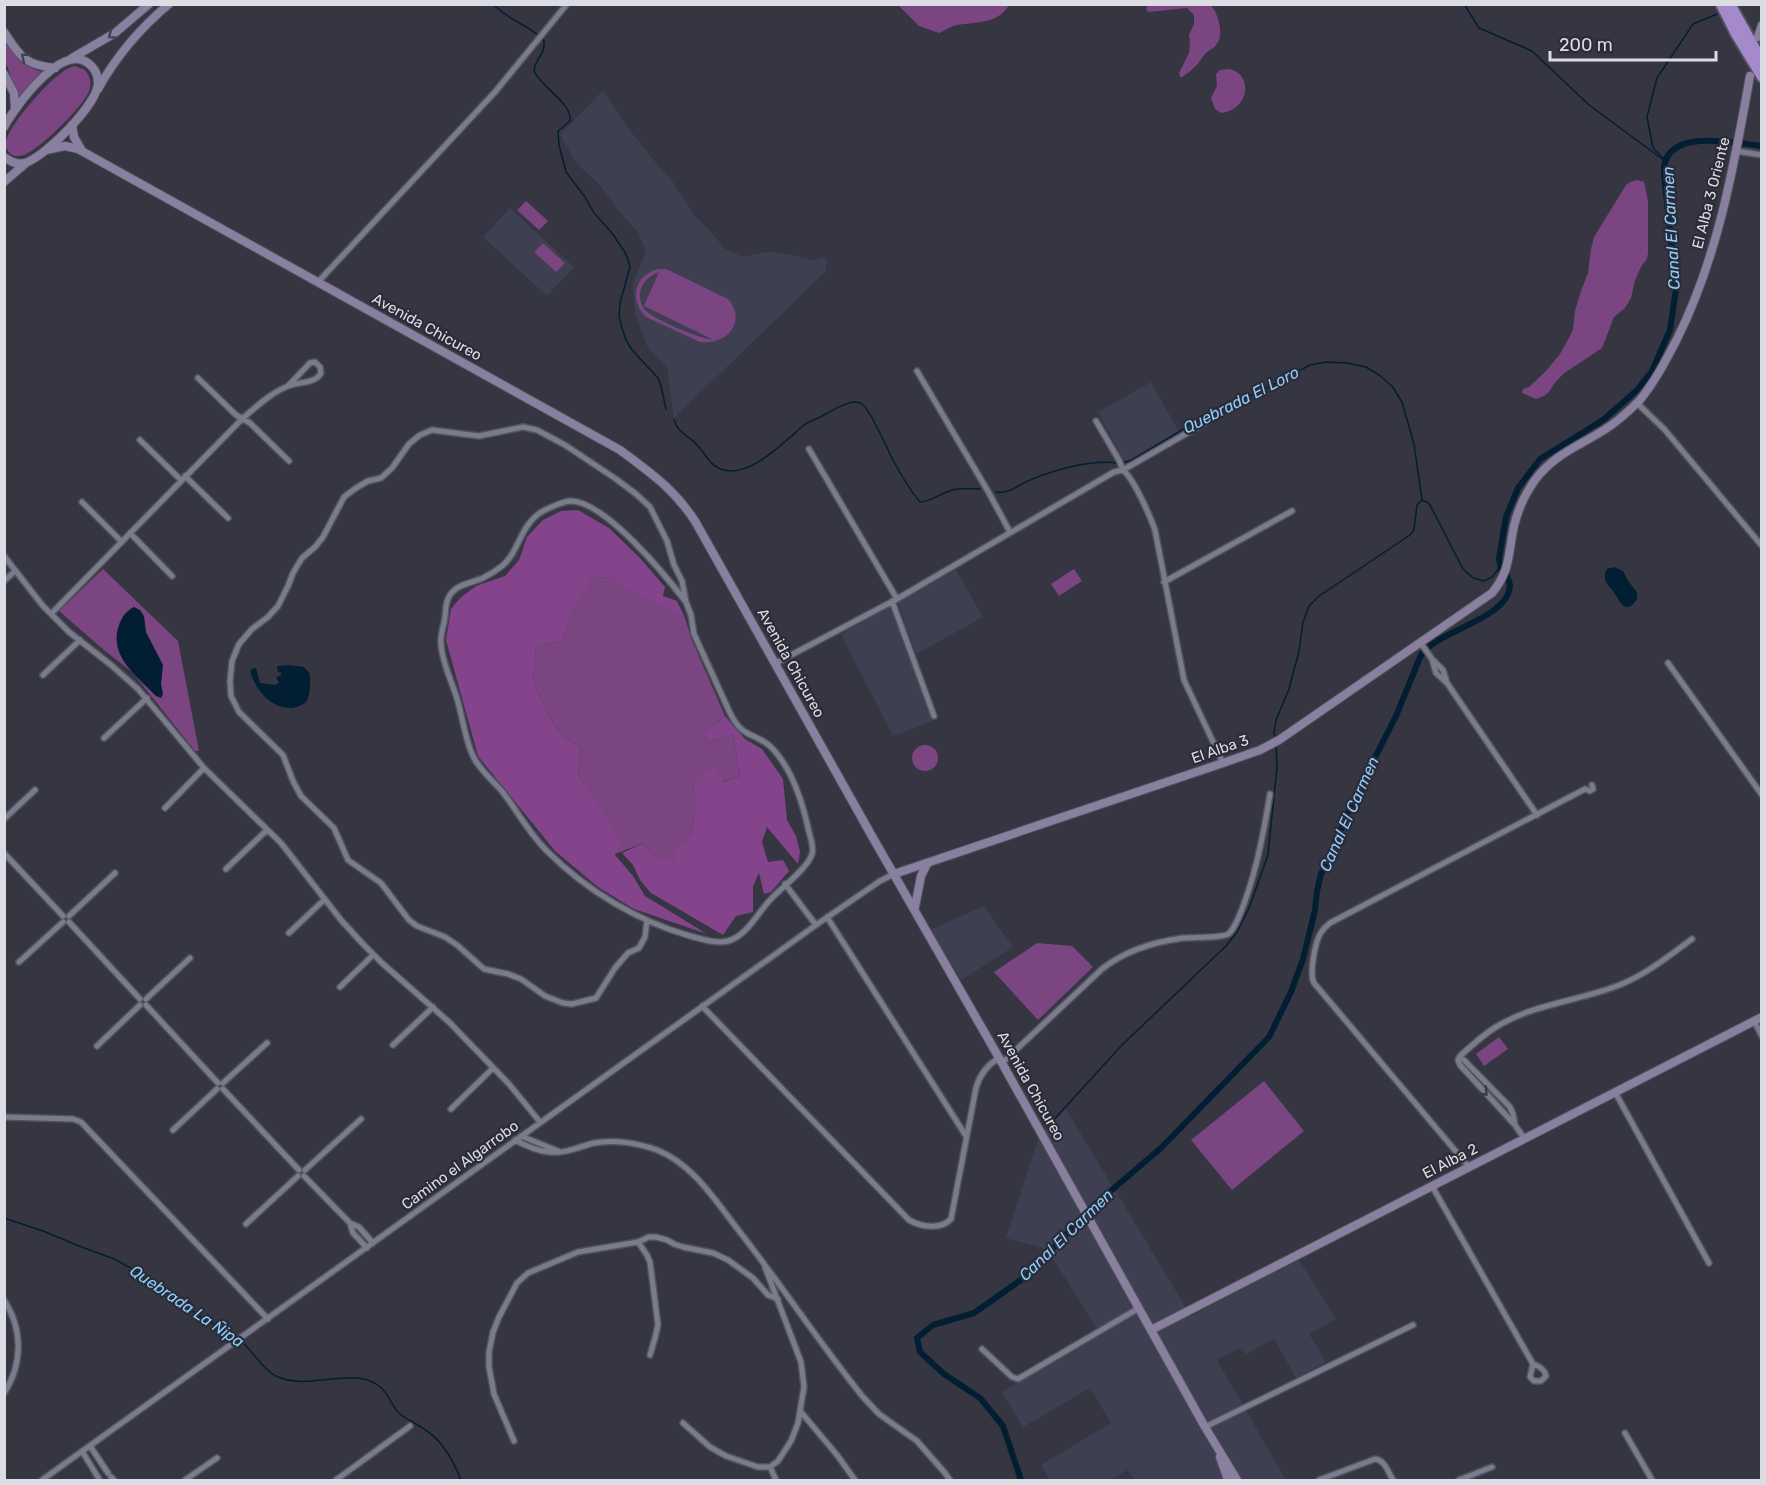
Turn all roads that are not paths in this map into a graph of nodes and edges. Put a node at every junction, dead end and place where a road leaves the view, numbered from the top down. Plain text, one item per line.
1 (149, 4) edge
2 (169, 4) edge
3 (567, 4) edge
4 (1721, 4) edge
5 (1730, 4) edge
6 (4, 32) edge
7 (70, 59) junction
8 (1761, 61) edge
9 (55, 68) junction
10 (4, 74) edge
11 (1756, 76) edge
12 (96, 92) junction
13 (15, 110) junction
14 (72, 125) junction
15 (4, 127) edge
16 (1738, 146) junction
17 (46, 150) junction
18 (83, 152) junction
19 (1761, 155) edge
20 (4, 157) edge
21 (28, 162) junction
22 (4, 182) edge
23 (318, 282) junction
24 (917, 370) dead end
25 (198, 378) dead end
26 (288, 386) junction
27 (1637, 403) junction
28 (243, 418) junction
29 (1096, 421) dead end
30 (1208, 421) dead end
31 (140, 440) dead end
32 (809, 449) dead end
33 (289, 461) dead end
34 (1123, 470) junction
35 (183, 478) junction
36 (82, 502) dead end
37 (1292, 511) dead end
38 (228, 518) dead end
39 (1010, 532) junction
40 (130, 533) junction
41 (122, 542) junction
42 (1761, 546) edge
43 (4, 556) edge
44 (1508, 566) joint
45 (15, 571) junction
46 (172, 576) dead end
47 (4, 581) edge
48 (1164, 582) junction
49 (894, 600) junction
50 (686, 602) junction
51 (51, 614) junction
52 (80, 640) junction
53 (1423, 647) junction
54 (776, 663) junction
55 (1668, 663) dead end
56 (43, 675) dead end
57 (147, 698) junction
58 (934, 716) dead end
59 (105, 738) dead end
60 (1223, 763) junction
61 (204, 768) junction
62 (1586, 789) dead end
63 (35, 790) dead end
64 (1270, 794) dead end
65 (1761, 795) edge
66 (165, 808) dead end
67 (1537, 815) junction
68 (4, 819) edge
69 (267, 830) junction
70 (4, 853) edge
71 (927, 864) junction
72 (914, 868) junction
73 (226, 869) dead end
74 (115, 873) dead end
75 (894, 874) junction
76 (921, 876) junction
77 (785, 884) junction
78 (325, 898) junction
79 (915, 909) junction
80 (827, 917) junction
81 (66, 919) junction
82 (647, 920) junction
83 (816, 924) junction
84 (289, 933) dead end
85 (1692, 939) dead end
86 (373, 955) junction
87 (190, 958) dead end
88 (19, 962) dead end
89 (340, 987) dead end
90 (143, 1002) junction
91 (702, 1006) junction
92 (433, 1007) junction
93 (1758, 1019) edge
94 (1761, 1036) edge
95 (267, 1043) dead end
96 (393, 1045) dead end
97 (97, 1046) dead end
98 (1001, 1060) junction
99 (493, 1068) junction
100 (220, 1086) junction
101 (1615, 1092) junction
102 (451, 1109) dead end
103 (4, 1117) edge
104 (360, 1119) dead end
105 (540, 1122) junction
106 (173, 1130) dead end
107 (521, 1136) junction
108 (966, 1136) junction
109 (1524, 1138) junction
110 (515, 1140) junction
111 (559, 1152) junction
112 (1468, 1167) junction
113 (302, 1173) junction
114 (1432, 1186) junction
115 (350, 1223) junction
116 (246, 1224) dead end
117 (638, 1242) junction
118 (373, 1243) junction
119 (367, 1248) junction
120 (762, 1260) junction
121 (1709, 1263) dead end
122 (778, 1299) junction
123 (4, 1300) edge
124 (1139, 1308) junction
125 (268, 1318) junction
126 (1413, 1325) dead end
127 (1151, 1330) junction
128 (982, 1349) dead end
129 (650, 1355) dead end
130 (1533, 1364) dead end
131 (4, 1393) edge
132 (801, 1412) junction
133 (683, 1423) dead end
134 (410, 1426) dead end
135 (1205, 1427) junction
136 (1625, 1433) dead end
137 (514, 1441) dead end
138 (1215, 1445) junction
139 (90, 1446) junction
140 (82, 1451) junction
141 (217, 1458) dead end
142 (770, 1467) junction
143 (1492, 1467) dead end
144 (111, 1477) edge
145 (99, 1479) dead end
146 (42, 1480) edge
147 (185, 1480) edge
148 (336, 1480) edge
149 (776, 1480) edge
150 (855, 1480) edge
151 (950, 1480) edge
152 (1228, 1480) edge
153 (1237, 1480) edge
154 (1319, 1480) edge
155 (1393, 1480) edge
156 (1459, 1480) edge
157 (1652, 1480) edge

1 -> 7 main road
2 - 12 main road
3 - 23 street
4 - 11 highway
5 - 8 highway
9 -> 6 main road
7 - 9 main road
7 - 12 main road
9 - 13 main road
10 - 13 main road
11 - 16 main road, El Alba 3 Oriente
12 - 14 main road
13 - 15 main road
14 - 17 main road
14 - 18 main road
16 - 19 street
16 - 27 main road, El Alba 3 Oriente
17 - 18 main road, Avenida Chicureo
17 - 21 main road
18 - 23 main road, Avenida Chicureo
20 - 21 main road
21 - 22 main road
23 - 54 main road, Avenida Chicureo
24 - 39 street
25 - 28 street
26 - 26 street
26 - 28 street
27 - 42 street
27 - 44 main road, El Alba 3 Oriente
28 - 33 street
28 - 35 street
29 - 34 street
30 - 34 street
31 - 35 street
32 - 49 street
34 - 39 street
34 - 48 street
35 - 38 street
35 - 40 street
36 - 41 street
37 - 48 street
39 - 49 street
40 - 41 street
40 - 46 street
41 - 51 street
43 - 45 street
44 - 53 main road, El Alba 3
45 - 47 street
45 - 51 street
48 - 60 street
49 - 54 street
49 - 58 street
50 - 77 street
50 - 82 street
50 - 82 street
51 - 52 street
52 - 56 street
52 - 57 street
53 - 60 main road, El Alba 3
53 - 67 street
54 - 75 main road, Avenida Chicureo
55 - 65 street
57 - 59 street
57 - 61 street
60 - 71 main road, El Alba 3
61 - 66 street
61 - 69 street
62 - 67 street
63 - 68 street
64 - 98 street
67 - 112 street
69 - 73 street
69 - 78 street
70 - 81 street
71 - 72 main road, El Alba 3
71 - 76 main road
72 - 75 main road, El Alba 3
72 - 76 main road
74 - 81 street
75 - 79 main road, Avenida Chicureo
75 - 80 street, Camino el Algarrobo
76 - 79 main road
77 - 82 street
77 - 83 street
78 - 84 street
78 - 86 street
79 - 98 main road, Avenida Chicureo
80 - 83 street, Camino el Algarrobo
80 - 108 street
81 - 88 street
81 - 90 street
83 - 91 street, Camino el Algarrobo
85 - 109 street
86 - 89 street
86 - 92 street
87 - 90 street
90 - 97 street
90 - 100 street
91 - 105 street, Camino el Algarrobo
91 - 108 street
92 - 96 street
92 - 99 street
93 - 94 street
93 - 101 main road, El Alba 2
95 - 100 street
98 - 108 street
98 - 124 main road, Avenida Chicureo
99 - 102 street
99 - 105 street
100 - 106 street
100 - 113 street
101 - 109 main road, El Alba 2
101 - 121 street
103 - 125 street
104 - 113 street
105 - 107 street, Camino el Algarrobo
107 - 110 street, Camino el Algarrobo
107 - 111 street
109 - 112 main road, El Alba 2
110 - 111 street
110 - 118 street, Camino el Algarrobo
111 - 120 street
112 - 114 main road, El Alba 2
113 - 115 street
113 - 116 street
114 - 127 main road, El Alba 2
114 - 130 street
115 - 118 street
115 - 119 street
117 - 122 street
117 - 129 street
117 - 137 street
118 - 119 street, Camino el Algarrobo
119 - 125 street, Camino el Algarrobo
120 - 122 street
120 - 151 street
122 - 132 street
123 - 131 street
124 - 127 main road, Avenida Chicureo
124 - 128 street
125 - 139 street, Camino el Algarrobo
126 - 135 street
127 - 135 main road, Avenida Chicureo
132 - 142 street
132 - 150 street
133 - 142 street
134 - 148 street
135 - 138 main road, Avenida Chicureo
136 - 157 street
138 - 152 main road, Avenida Chicureo
138 - 153 main road, Avenida Chicureo
139 - 140 street, Camino el Algarrobo
139 - 144 street
140 - 145 street
140 - 146 street, Camino el Algarrobo
141 - 147 street
142 - 149 street
143 - 156 street
154 - 155 street

